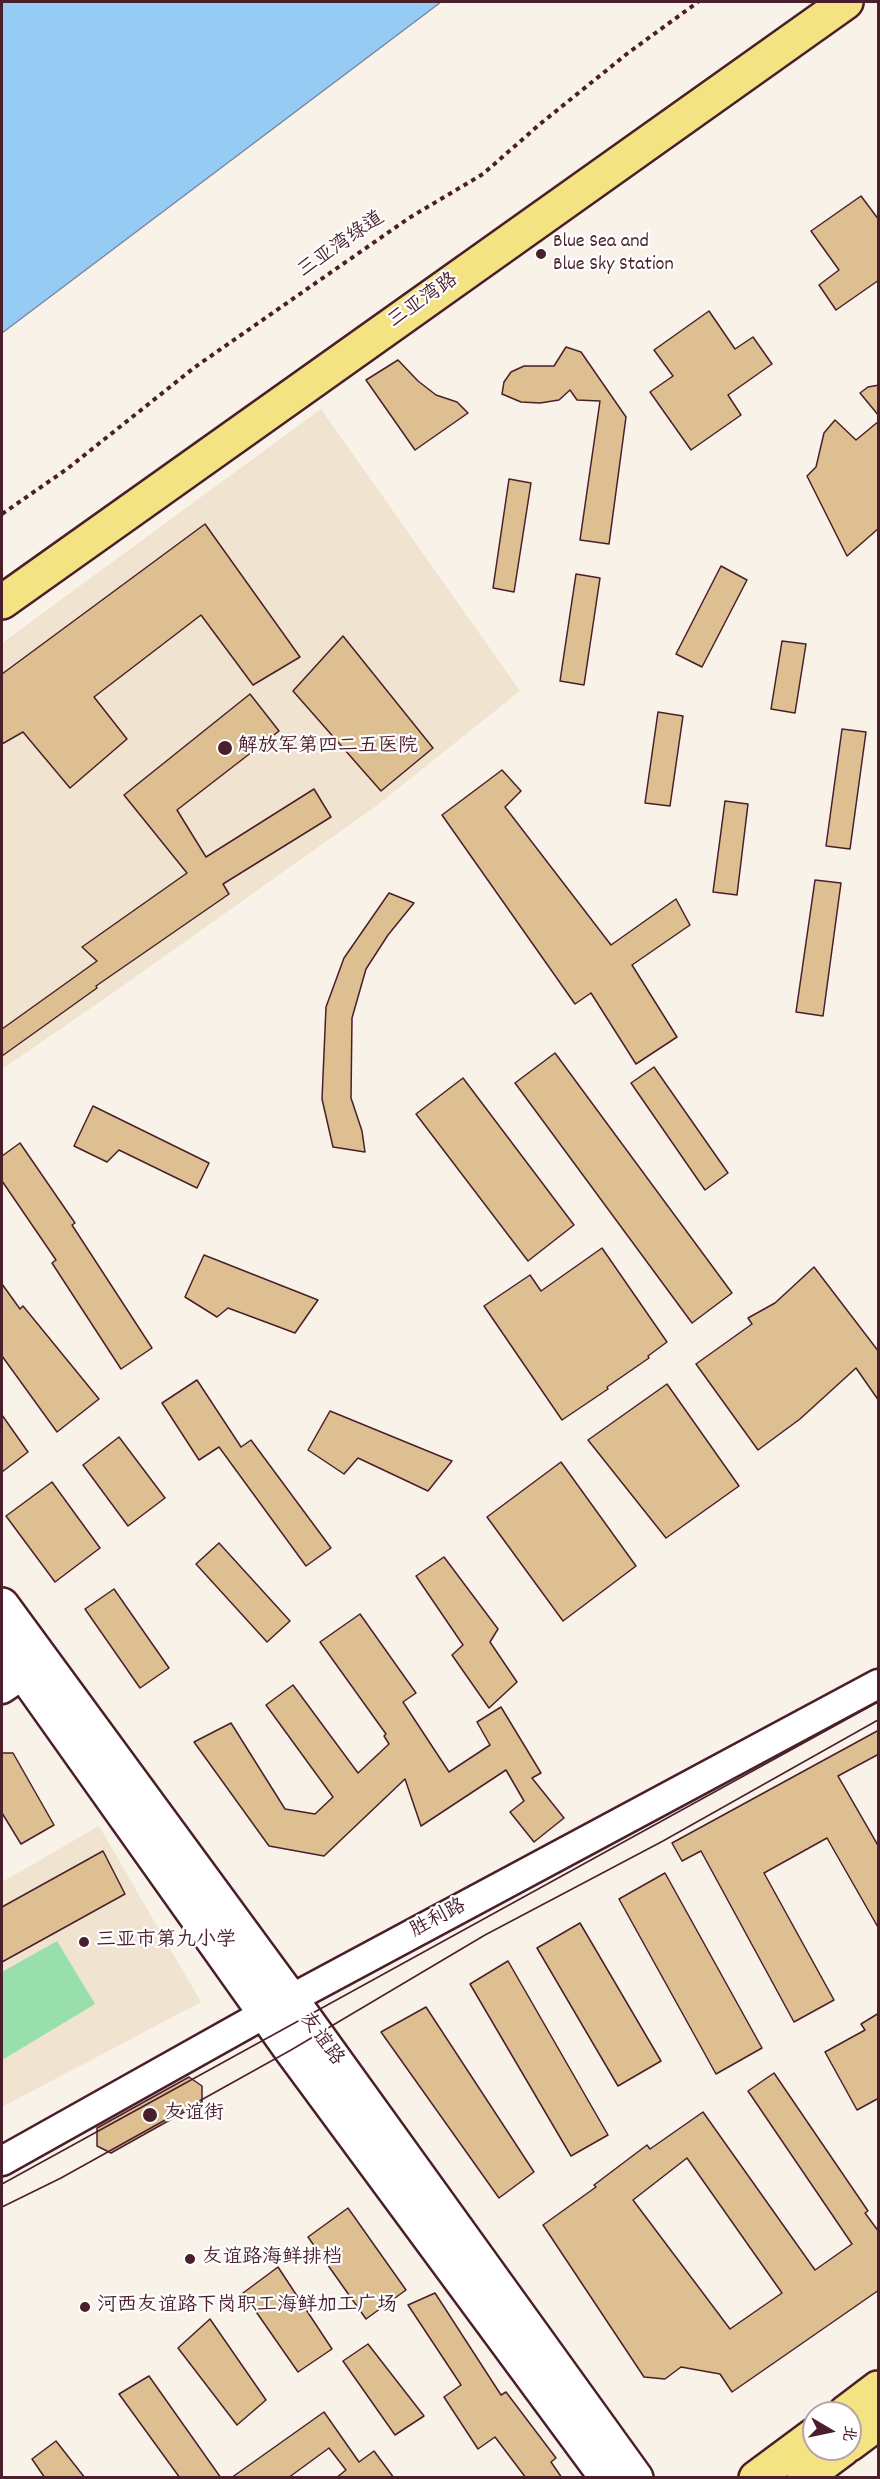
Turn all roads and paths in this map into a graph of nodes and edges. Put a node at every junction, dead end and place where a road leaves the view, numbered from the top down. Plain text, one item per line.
1 (698, 2) edge
2 (808, 2) edge
3 (846, 2) edge
4 (2, 514) edge
5 (2, 577) edge
6 (2, 602) edge
7 (2, 1605) edge
8 (2, 1643) edge
9 (24, 1675) edge
10 (879, 1684) edge
11 (278, 2007) junction
12 (2, 2161) edge
13 (879, 2388) edge
14 (861, 2401) edge
15 (879, 2423) edge
16 (862, 2435) edge
17 (802, 2444) edge
18 (827, 2461) edge
19 (608, 2478) edge
20 (636, 2478) edge
21 (756, 2478) edge
22 (804, 2478) edge

1 - 4 path, 三亚湾绿道
2 - 5 main road, 三亚湾路
3 - 6 main road, 三亚湾路
7 - 9 main road, 友谊路
8 - 9 main road, 友谊路
9 - 11 main road, 友谊路
10 - 11 street, 胜利路
11 - 12 street, 胜利路
11 - 19 main road, 友谊路
11 - 20 main road, 友谊路
13 - 14 main road
15 - 16 main road
17 - 21 main road
18 - 22 main road

